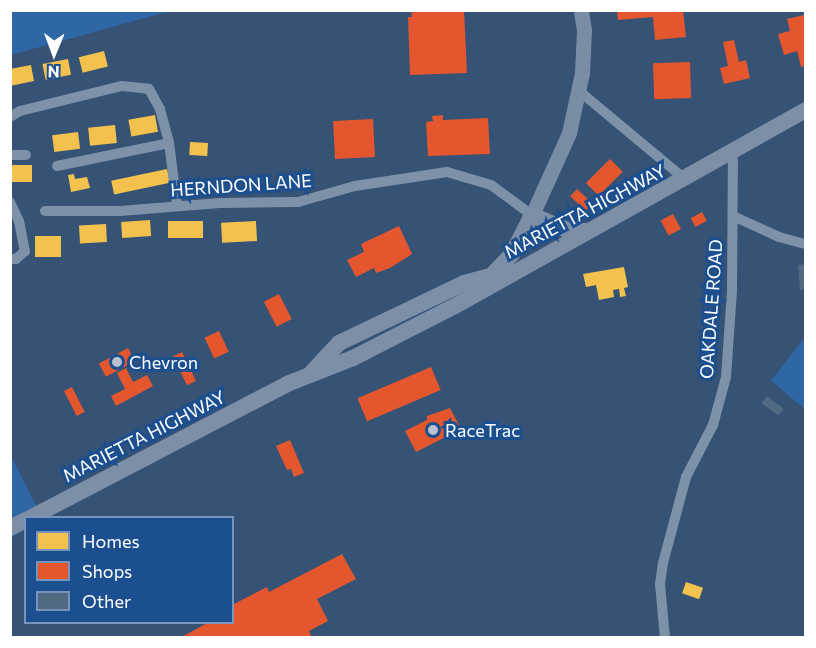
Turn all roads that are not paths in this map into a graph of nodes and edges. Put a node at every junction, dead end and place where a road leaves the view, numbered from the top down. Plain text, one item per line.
1 (581, 10) edge
2 (578, 90) junction
3 (806, 110) edge
4 (10, 117) edge
5 (169, 142) junction
6 (733, 152) junction
7 (10, 155) edge
8 (26, 155) dead end
9 (57, 166) dead end
10 (685, 179) junction
11 (10, 202) edge
12 (177, 206) junction
13 (45, 211) dead end
14 (532, 215) junction
15 (733, 216) junction
16 (15, 221) edge
17 (588, 231) junction
18 (806, 244) edge
19 (10, 259) edge
20 (491, 276) junction
21 (455, 306) junction
22 (309, 375) junction
23 (34, 516) edge
24 (24, 521) edge
25 (10, 528) edge
26 (665, 638) edge

1 - 2 main road, MARIETTA HIGHWAY
2 - 10 street
2 - 14 main road, MARIETTA HIGHWAY
3 - 6 main road, MARIETTA HIGHWAY
4 - 5 street
5 - 9 street
5 - 12 street
6 - 10 main road, MARIETTA HIGHWAY
6 - 15 street, OAKDALE ROAD
7 - 8 street
10 - 17 main road, MARIETTA HIGHWAY
11 - 16 street
12 - 13 street, HERNDON LANE
12 - 14 street, HERNDON LANE
14 - 17 main road
14 - 20 main road, MARIETTA HIGHWAY
15 - 18 street
15 - 26 street, OAKDALE ROAD
16 - 19 street
17 - 21 main road, MARIETTA HIGHWAY
20 - 21 main road, MARIETTA HIGHWAY
20 - 22 main road, MARIETTA HIGHWAY
21 - 22 main road, MARIETTA HIGHWAY
22 - 23 main road, MARIETTA HIGHWAY
24 - 25 main road

